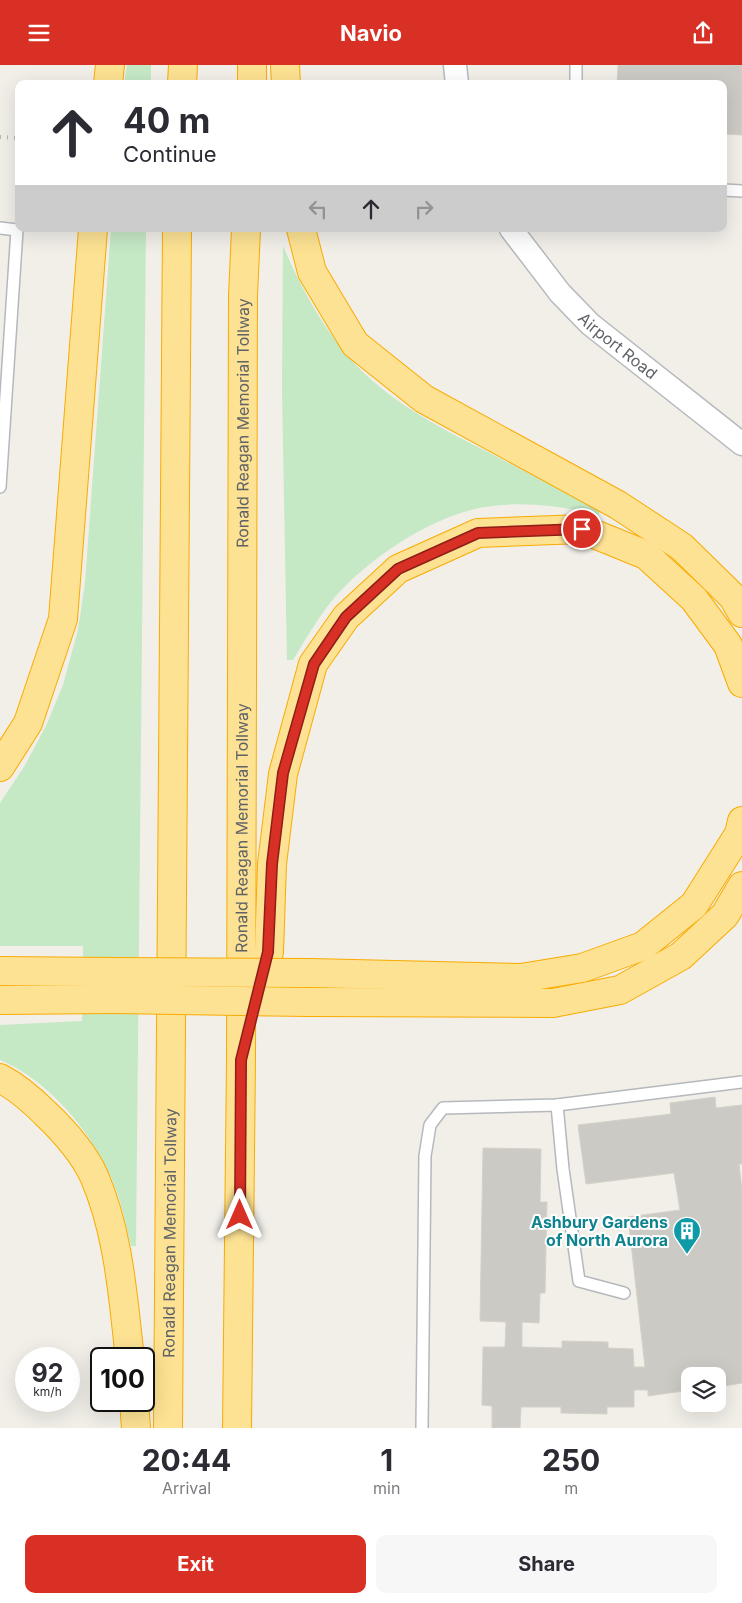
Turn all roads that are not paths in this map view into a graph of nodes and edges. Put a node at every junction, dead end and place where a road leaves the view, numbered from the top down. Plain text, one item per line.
1 (110, 65) edge
2 (183, 65) edge
3 (252, 65) edge
4 (285, 65) edge
5 (455, 65) edge
6 (576, 65) edge
7 (108, 80) edge
8 (182, 80) edge
9 (252, 80) edge
10 (286, 80) edge
11 (457, 80) edge
12 (576, 80) edge
13 (727, 189) edge
14 (742, 191) edge
15 (0, 229) edge
16 (15, 230) edge
17 (17, 232) edge
18 (93, 232) edge
19 (177, 232) edge
20 (246, 232) edge
21 (303, 232) edge
22 (513, 232) edge
23 (742, 444) edge
24 (0, 487) edge
25 (742, 613) edge
26 (742, 683) edge
27 (0, 767) edge
28 (742, 821) edge
29 (742, 886) edge
30 (0, 971) edge
31 (0, 1000) edge
32 (241, 1060) junction
33 (0, 1078) edge
34 (742, 1082) edge
35 (557, 1105) junction
36 (624, 1293) dead end
37 (129, 1347) edge
38 (135, 1412) edge
39 (136, 1428) edge
40 (168, 1428) edge
41 (237, 1428) edge
42 (422, 1428) edge

1 - 7 highway
2 - 8 highway
3 - 9 highway
4 - 10 highway
5 - 11 street
6 - 12 lane
13 - 14 lane
15 - 16 lane
17 - 24 lane
18 - 27 highway
19 - 40 highway, Ronald Reagan Memorial Tollway
20 - 32 highway, Ronald Reagan Memorial Tollway
21 - 25 highway
22 - 23 street, Airport Road
26 - 32 highway
28 - 30 highway, bridge
29 - 31 highway, bridge
32 - 41 highway, Ronald Reagan Memorial Tollway
33 - 37 highway
34 - 35 lane
35 - 36 lane
35 - 42 lane
38 - 39 highway

